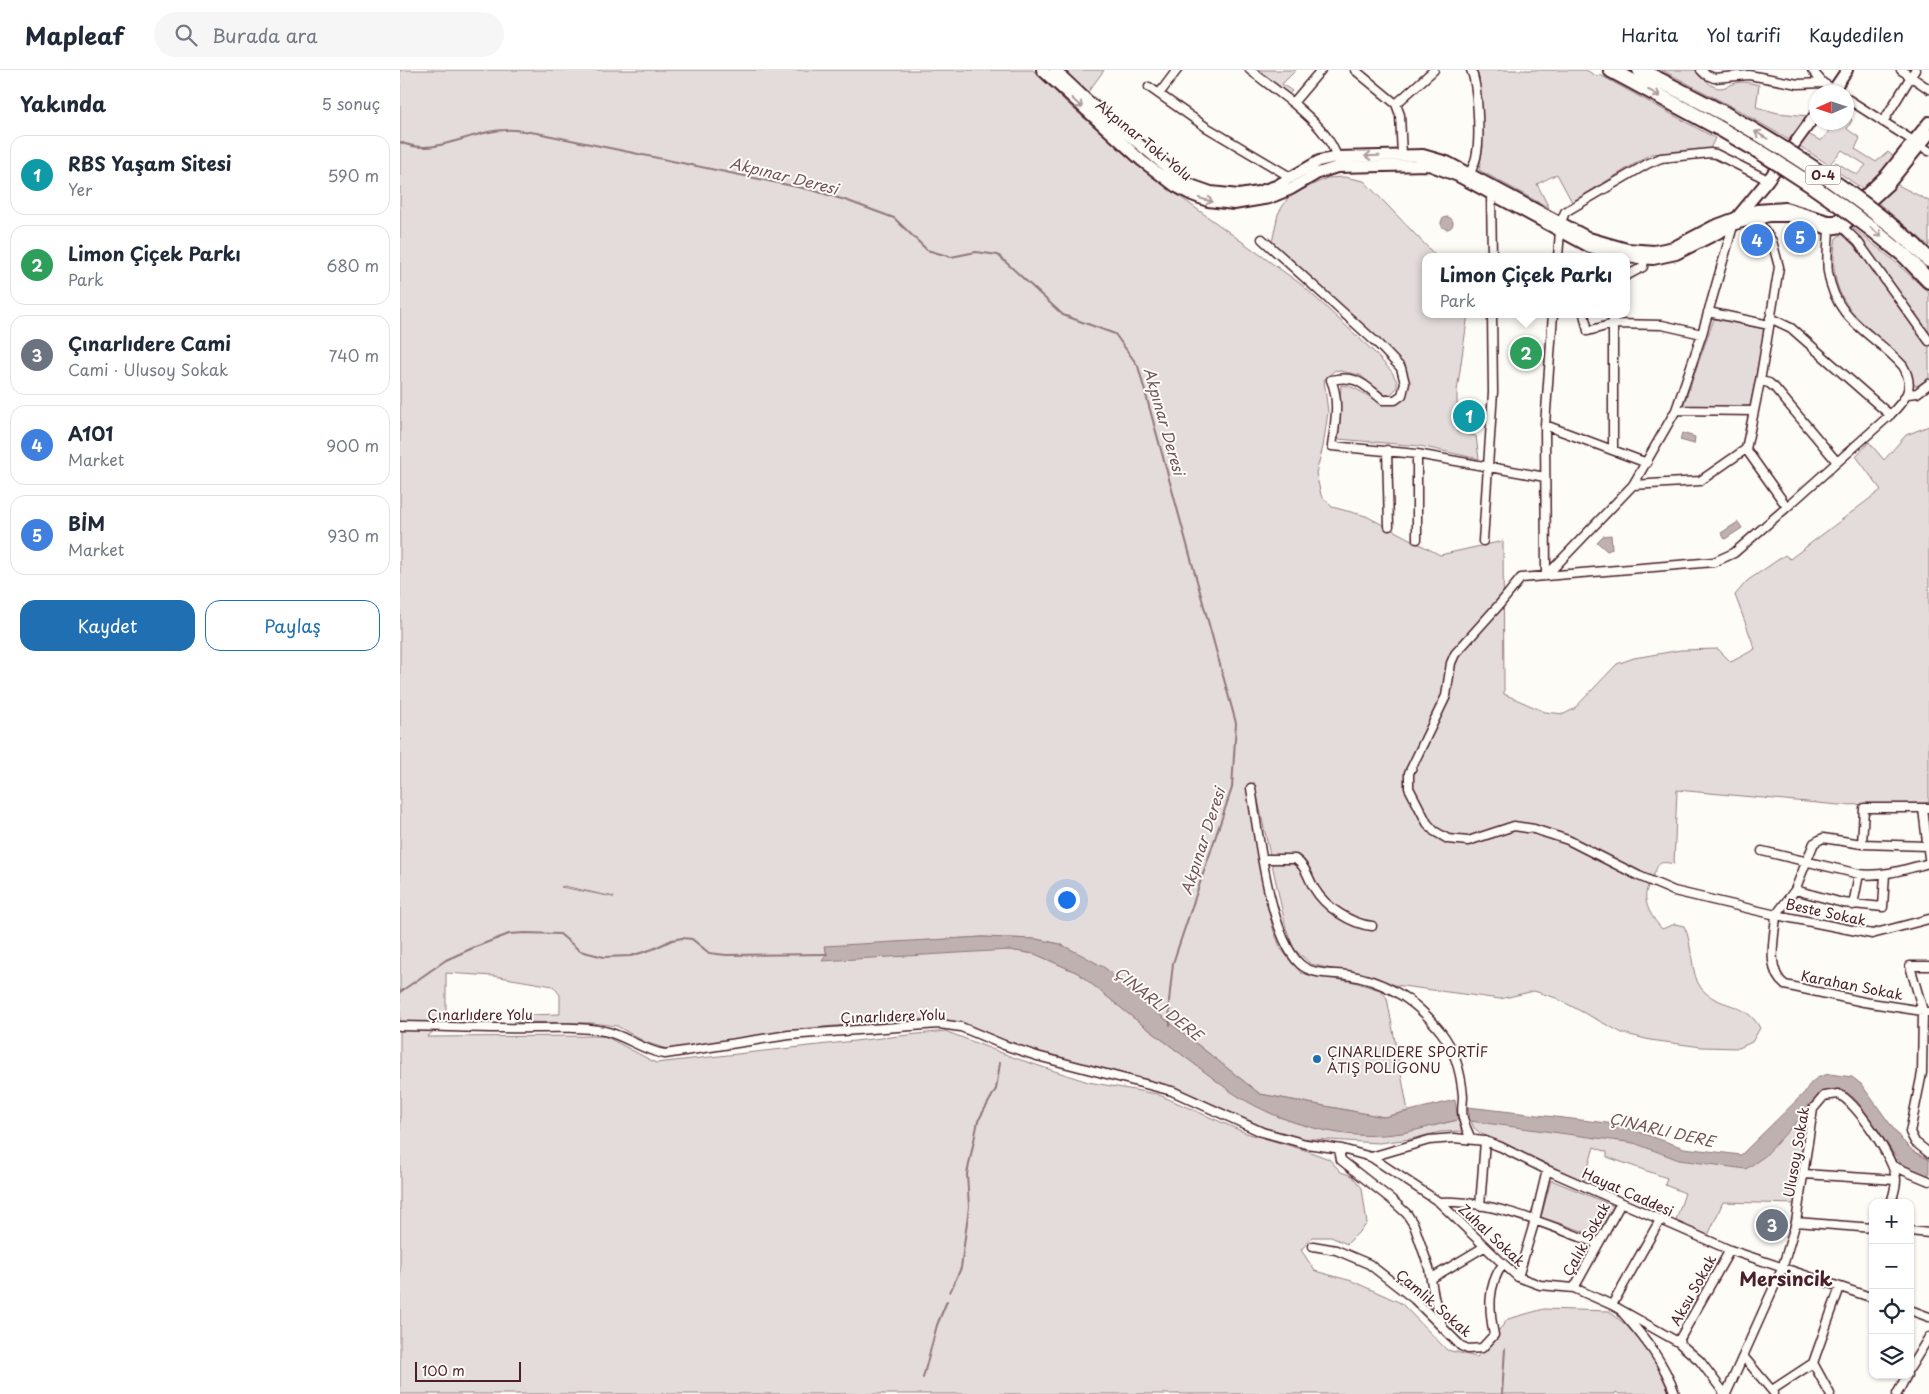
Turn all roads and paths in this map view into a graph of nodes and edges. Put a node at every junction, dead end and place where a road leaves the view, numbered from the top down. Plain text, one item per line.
1 (1042, 70) edge
2 (1055, 70) edge
3 (1177, 70) edge
4 (1250, 70) edge
5 (1321, 70) edge
6 (1355, 70) edge
7 (1434, 70) edge
8 (1471, 70) edge
9 (1611, 70) edge
10 (1640, 70) edge
11 (1702, 70) edge
12 (1812, 70) edge
13 (1847, 70) edge
14 (1901, 70) edge
15 (1747, 73) edge
16 (1913, 73) edge
17 (1823, 83) junction
18 (1826, 85) edge
19 (1839, 85) edge
20 (1150, 87) dead end
21 (1929, 88) edge
22 (1159, 94) junction
23 (1294, 103) junction
24 (1854, 103) edge
25 (1396, 104) junction
26 (1883, 122) junction
27 (1929, 122) edge
28 (1809, 124) edge
29 (1929, 134) edge
30 (1921, 147) edge
31 (1402, 155) junction
32 (1339, 162) junction
33 (1468, 177) junction
34 (1768, 180) junction
35 (1296, 181) junction
36 (1491, 194) junction
37 (1752, 212) junction
38 (1735, 221) junction
39 (1834, 224) junction
40 (1561, 227) junction
41 (1262, 239) dead end
42 (1492, 253) edge
43 (1558, 253) edge
44 (1611, 253) edge
45 (1645, 255) junction
46 (1630, 256) edge
47 (1929, 260) edge
48 (1630, 274) edge
49 (1929, 280) edge
50 (1708, 312) junction
51 (1492, 318) edge
52 (1552, 318) edge
53 (1585, 318) edge
54 (1613, 318) edge
55 (1770, 321) junction
56 (1612, 324) junction
57 (1702, 334) junction
58 (1929, 341) edge
59 (1760, 381) junction
60 (1929, 384) edge
61 (1908, 394) junction
62 (1676, 410) junction
63 (1754, 411) junction
64 (1890, 415) junction
65 (1545, 425) junction
66 (1746, 449) junction
67 (1387, 450) junction
68 (1613, 450) junction
69 (1417, 454) junction
70 (1837, 462) junction
71 (1646, 463) junction
72 (1487, 466) junction
73 (1545, 477) junction
74 (1632, 485) junction
75 (1787, 507) junction
76 (1389, 526) dead end
77 (1417, 539) dead end
78 (1483, 541) dead end
79 (1546, 576) junction
80 (1251, 788) dead end
81 (1926, 808) edge
82 (1862, 844) junction
83 (1927, 846) junction
84 (1762, 851) dead end
85 (1263, 858) junction
86 (1929, 858) edge
87 (1807, 862) junction
88 (1929, 863) edge
89 (1859, 874) junction
90 (1885, 874) junction
91 (1795, 890) junction
92 (1853, 905) junction
93 (1776, 914) junction
94 (1929, 919) edge
95 (1372, 926) dead end
96 (1929, 966) edge
97 (1926, 1012) edge
98 (400, 1026) edge
99 (1926, 1073) edge
100 (1471, 1139) junction
101 (1485, 1141) junction
102 (1339, 1149) junction
103 (1929, 1153) edge
104 (1371, 1157) junction
105 (1894, 1166) junction
106 (1547, 1170) junction
107 (1804, 1174) junction
108 (1896, 1180) junction
109 (1929, 1181) edge
110 (1892, 1199) edge
111 (1439, 1202) junction
112 (1620, 1203) junction
113 (1480, 1206) junction
114 (1535, 1220) junction
115 (1660, 1220) junction
116 (1796, 1222) junction
117 (1869, 1228) edge
118 (1914, 1231) edge
119 (1929, 1233) edge
120 (1598, 1244) junction
121 (1313, 1246) dead end
122 (1484, 1247) junction
123 (1730, 1250) junction
124 (1503, 1264) junction
125 (1782, 1269) junction
126 (1518, 1277) junction
127 (1432, 1278) junction
128 (1840, 1287) junction
129 (1574, 1288) junction
130 (1869, 1297) edge
131 (1615, 1306) junction
132 (1914, 1311) edge
133 (1929, 1316) edge
134 (1443, 1330) junction
135 (1929, 1337) edge
136 (1678, 1342) junction
137 (1743, 1356) junction
138 (1914, 1361) edge
139 (1813, 1363) junction
140 (1904, 1379) edge
141 (1773, 1392) edge
142 (1675, 1394) edge
143 (1725, 1394) edge
144 (1830, 1394) edge
145 (1897, 1394) edge

1 -> 35 main road, Akpınar Toki Yolu
2 - 35 main road, Akpınar Toki Yolu
3 - 22 street
4 - 23 street
5 - 23 street
6 - 25 street
7 - 25 street
8 - 33 street
9 -> 49 highway, O-4, bridge
47 -> 10 highway, O-4, bridge
11 - 15 street
12 - 17 street
13 - 19 main road
14 - 16 street
15 - 17 street
16 - 21 street
16 - 26 street
17 - 18 street
20 - 22 street
22 - 35 street
23 - 32 street
24 - 26 street
25 - 31 street
26 - 30 street
27 - 30 main road
28 - 34 main road
29 - 30 main road
30 - 39 main road
31 -> 32 main road
31 - 33 main road
32 - 33 main road
32 - 35 main road
33 - 36 main road
33 - 40 main road
34 - 37 main road
34 - 40 street
36 - 40 main road
36 - 42 street
37 - 38 main road
37 - 38 main road
37 - 39 main road
37 - 55 street
38 - 45 main road
38 - 50 street
39 - 58 street
39 - 61 street
40 - 43 street
40 - 44 main road
40 - 45 main road
41 - 67 street
45 - 46 main road
45 - 48 street
50 - 55 street
50 - 57 street
51 - 72 street
52 - 65 street
53 - 56 street
54 - 56 street
55 - 59 street
55 - 64 street
56 - 57 street
56 - 68 street
57 - 62 street
59 - 63 street
59 - 70 street
60 - 61 street
61 - 64 street
62 - 63 street
62 - 71 street
63 - 66 street
64 - 70 street
65 - 68 street
65 - 73 street
66 - 74 street
66 - 75 street
67 - 69 street
67 - 76 street
68 - 71 street
69 - 72 street
69 - 77 street
70 - 75 street
71 - 74 street
72 - 73 street
72 - 78 street
73 - 79 street
74 - 79 street
75 - 79 street
79 - 93 street
80 - 85 street
81 - 82 street
81 - 83 street
82 - 83 street, Beste Sokak
82 - 87 street, Beste Sokak
83 - 86 street
84 - 87 street
85 - 95 street
85 - 100 street
87 - 89 street
87 - 91 street, Beste Sokak
88 - 90 street
89 - 90 street
89 - 92 street, Beste Sokak
90 - 92 street, Beste Sokak
91 - 92 street, Beste Sokak
91 - 93 street, Beste Sokak
93 - 94 street, Beste Sokak
93 - 97 street, Karahan Sokak
96 - 97 street
97 - 99 street
98 - 102 street, Çınarlıdere Yolu
99 - 103 street
100 - 101 street, Hayat Caddesi
100 - 104 street, Hayat Caddesi
101 - 106 street, Hayat Caddesi
101 - 113 street
102 - 104 street, Çınarlıdere Yolu
102 - 127 street
104 - 111 street, Zuhal Sokak
105 - 107 street, Ulusoy Sokak
105 - 108 street
105 - 109 street
106 - 112 street, Hayat Caddesi
106 - 114 street
107 - 108 street
107 - 116 street, Ulusoy Sokak
108 - 110 street
111 - 113 street
111 - 122 street, Zuhal Sokak
112 - 115 street, Hayat Caddesi
112 - 120 street, Çalık Sokak
113 - 114 street
114 - 120 street
114 - 126 street
115 - 123 street, Hayat Caddesi
115 - 131 street
116 - 117 street
116 - 125 street, Ulusoy Sokak
118 - 119 street
120 - 129 street, Çalık Sokak
121 - 134 street, Çamlık Sokak
122 - 124 street, Zuhal Sokak
122 - 127 street
123 - 125 street, Hayat Caddesi
123 - 136 street, Aksu Sokak
124 - 126 street, Zuhal Sokak
124 - 134 street, Çamlık Sokak
125 - 128 street, Hayat Caddesi
125 - 137 street, Ulusoy Sokak
126 - 129 street, Zuhal Sokak
127 - 134 street
128 - 130 street, Hayat Caddesi
128 - 139 street
129 - 131 street, Zuhal Sokak
131 - 136 street, Zuhal Sokak
131 - 142 street
132 - 133 street
135 - 138 street
136 - 143 street, Zuhal Sokak
137 - 141 street
137 - 143 street, Ulusoy Sokak
139 - 141 street
139 - 144 street
140 - 145 street

